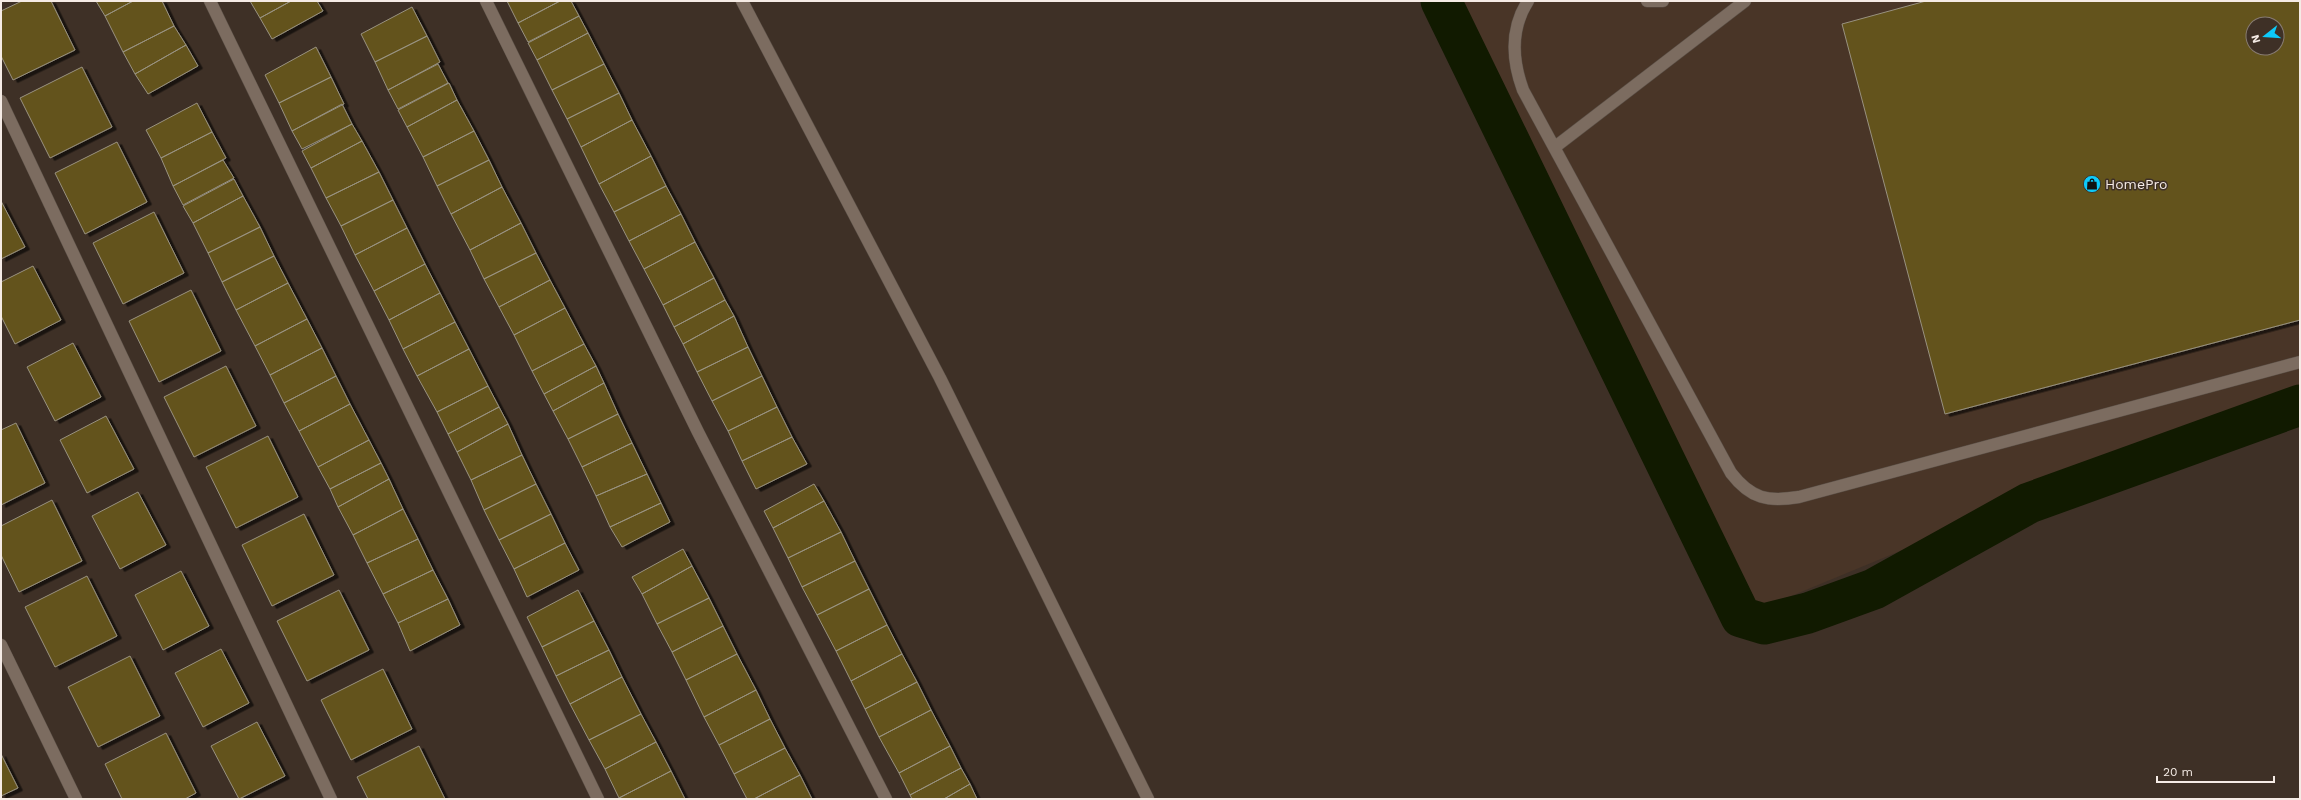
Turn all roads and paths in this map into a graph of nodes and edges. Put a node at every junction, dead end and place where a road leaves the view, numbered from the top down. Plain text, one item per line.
1 (210, 1) edge
2 (486, 1) edge
3 (742, 1) edge
4 (1528, 1) edge
5 (1647, 1) edge
6 (1663, 1) edge
7 (1745, 1) edge
8 (1, 101) edge
9 (1555, 147) junction
10 (2300, 362) edge
11 (1, 645) edge
12 (76, 799) edge
13 (331, 799) edge
14 (598, 799) edge
15 (886, 799) edge
16 (1148, 799) edge

1 - 14 street
2 - 15 street
3 - 16 street
4 - 9 street
5 - 6 street
7 - 9 street
8 - 13 street
9 - 10 street
11 - 12 street

